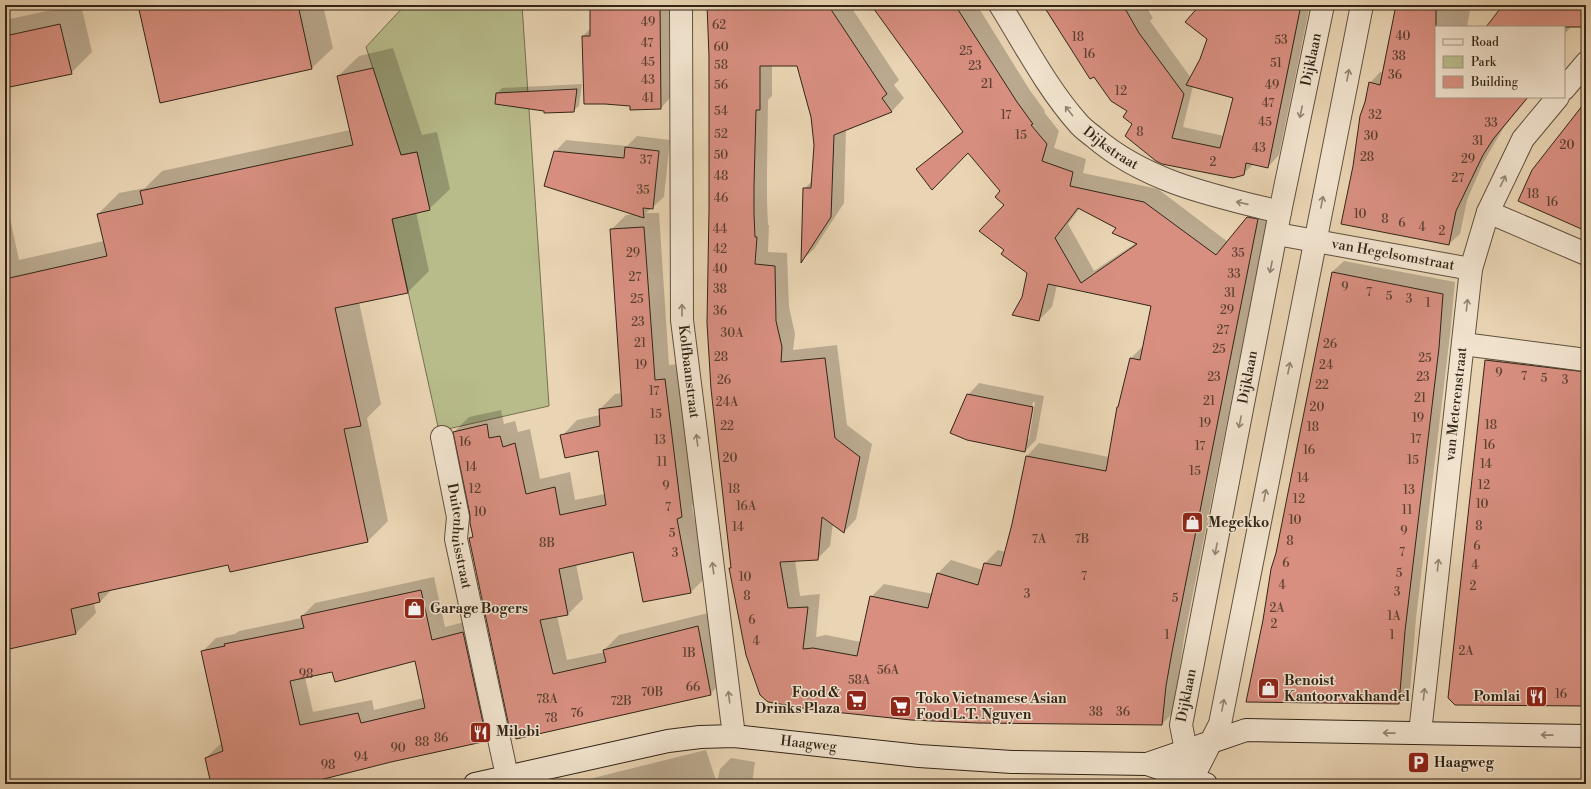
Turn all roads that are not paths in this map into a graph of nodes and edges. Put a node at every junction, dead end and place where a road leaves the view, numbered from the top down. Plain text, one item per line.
1 (681, 5) edge
2 (1000, 5) edge
3 (1323, 5) edge
4 (1362, 5) edge
5 (1586, 63) edge
6 (1565, 89) edge
7 (1557, 98) edge
8 (1280, 212) junction
9 (1488, 212) junction
10 (1277, 234) junction
11 (1314, 240) junction
12 (1586, 254) edge
13 (1471, 270) junction
14 (1463, 344) junction
15 (1586, 360) edge
16 (442, 438) dead end
17 (1420, 733) junction
18 (734, 736) junction
19 (1586, 736) edge
20 (1211, 742) junction
21 (1186, 750) junction
22 (1147, 764) junction
23 (508, 776) junction
24 (1196, 782) edge
25 (475, 784) edge

18 -> 1 street, Kolfbaanstraat
8 -> 2 street, Dijkstraat
3 -> 8 street, Dijklaan
11 -> 4 street
5 - 6 street
9 -> 7 street, van Meterenstraat
8 - 10 street, Dijklaan
9 - 12 street
9 - 13 street, van Meterenstraat
10 - 11 street, van Hegelsomstraat
10 -> 21 street, Dijklaan
11 - 13 street, van Hegelsomstraat
20 -> 11 street
14 -> 13 street, van Meterenstraat
14 - 15 street
17 -> 14 street, van Meterenstraat
16 - 23 street, Duitenhuisstraat
19 -> 17 street, Haagweg
17 -> 20 street, Haagweg
18 - 22 street, Haagweg
18 - 23 street, Haagweg
20 - 21 street, Haagweg
20 - 24 street
21 - 22 street, Haagweg
21 - 24 street, Dijklaan
22 - 24 street, Haagweg
23 - 25 street, Haagweg

